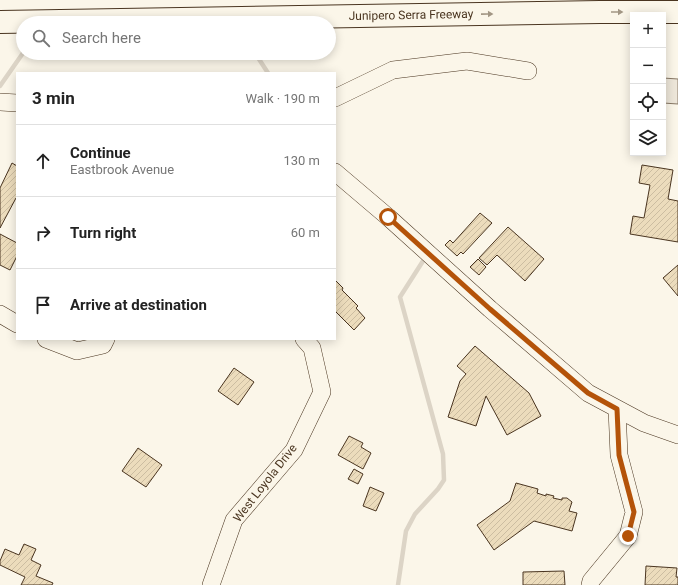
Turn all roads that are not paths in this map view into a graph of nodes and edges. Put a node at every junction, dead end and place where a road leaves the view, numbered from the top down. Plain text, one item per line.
1 (678, 12) edge
2 (336, 16) edge
3 (0, 22) edge
4 (16, 22) edge
5 (528, 71) dead end
6 (336, 98) edge
7 (0, 102) edge
8 (16, 103) edge
9 (336, 173) edge
10 (0, 314) edge
11 (16, 323) edge
12 (49, 340) edge
13 (106, 340) edge
14 (305, 340) edge
15 (617, 409) junction
16 (678, 435) edge
17 (211, 585) edge
18 (590, 585) edge

2 -> 1 highway, Junipero Serra Freeway
3 -> 4 highway, Junipero Serra Freeway
5 - 6 street
7 - 8 street
9 - 15 street
10 - 11 street
12 - 13 street
14 - 17 street, West Loyola Drive
15 - 16 street
15 - 18 street

